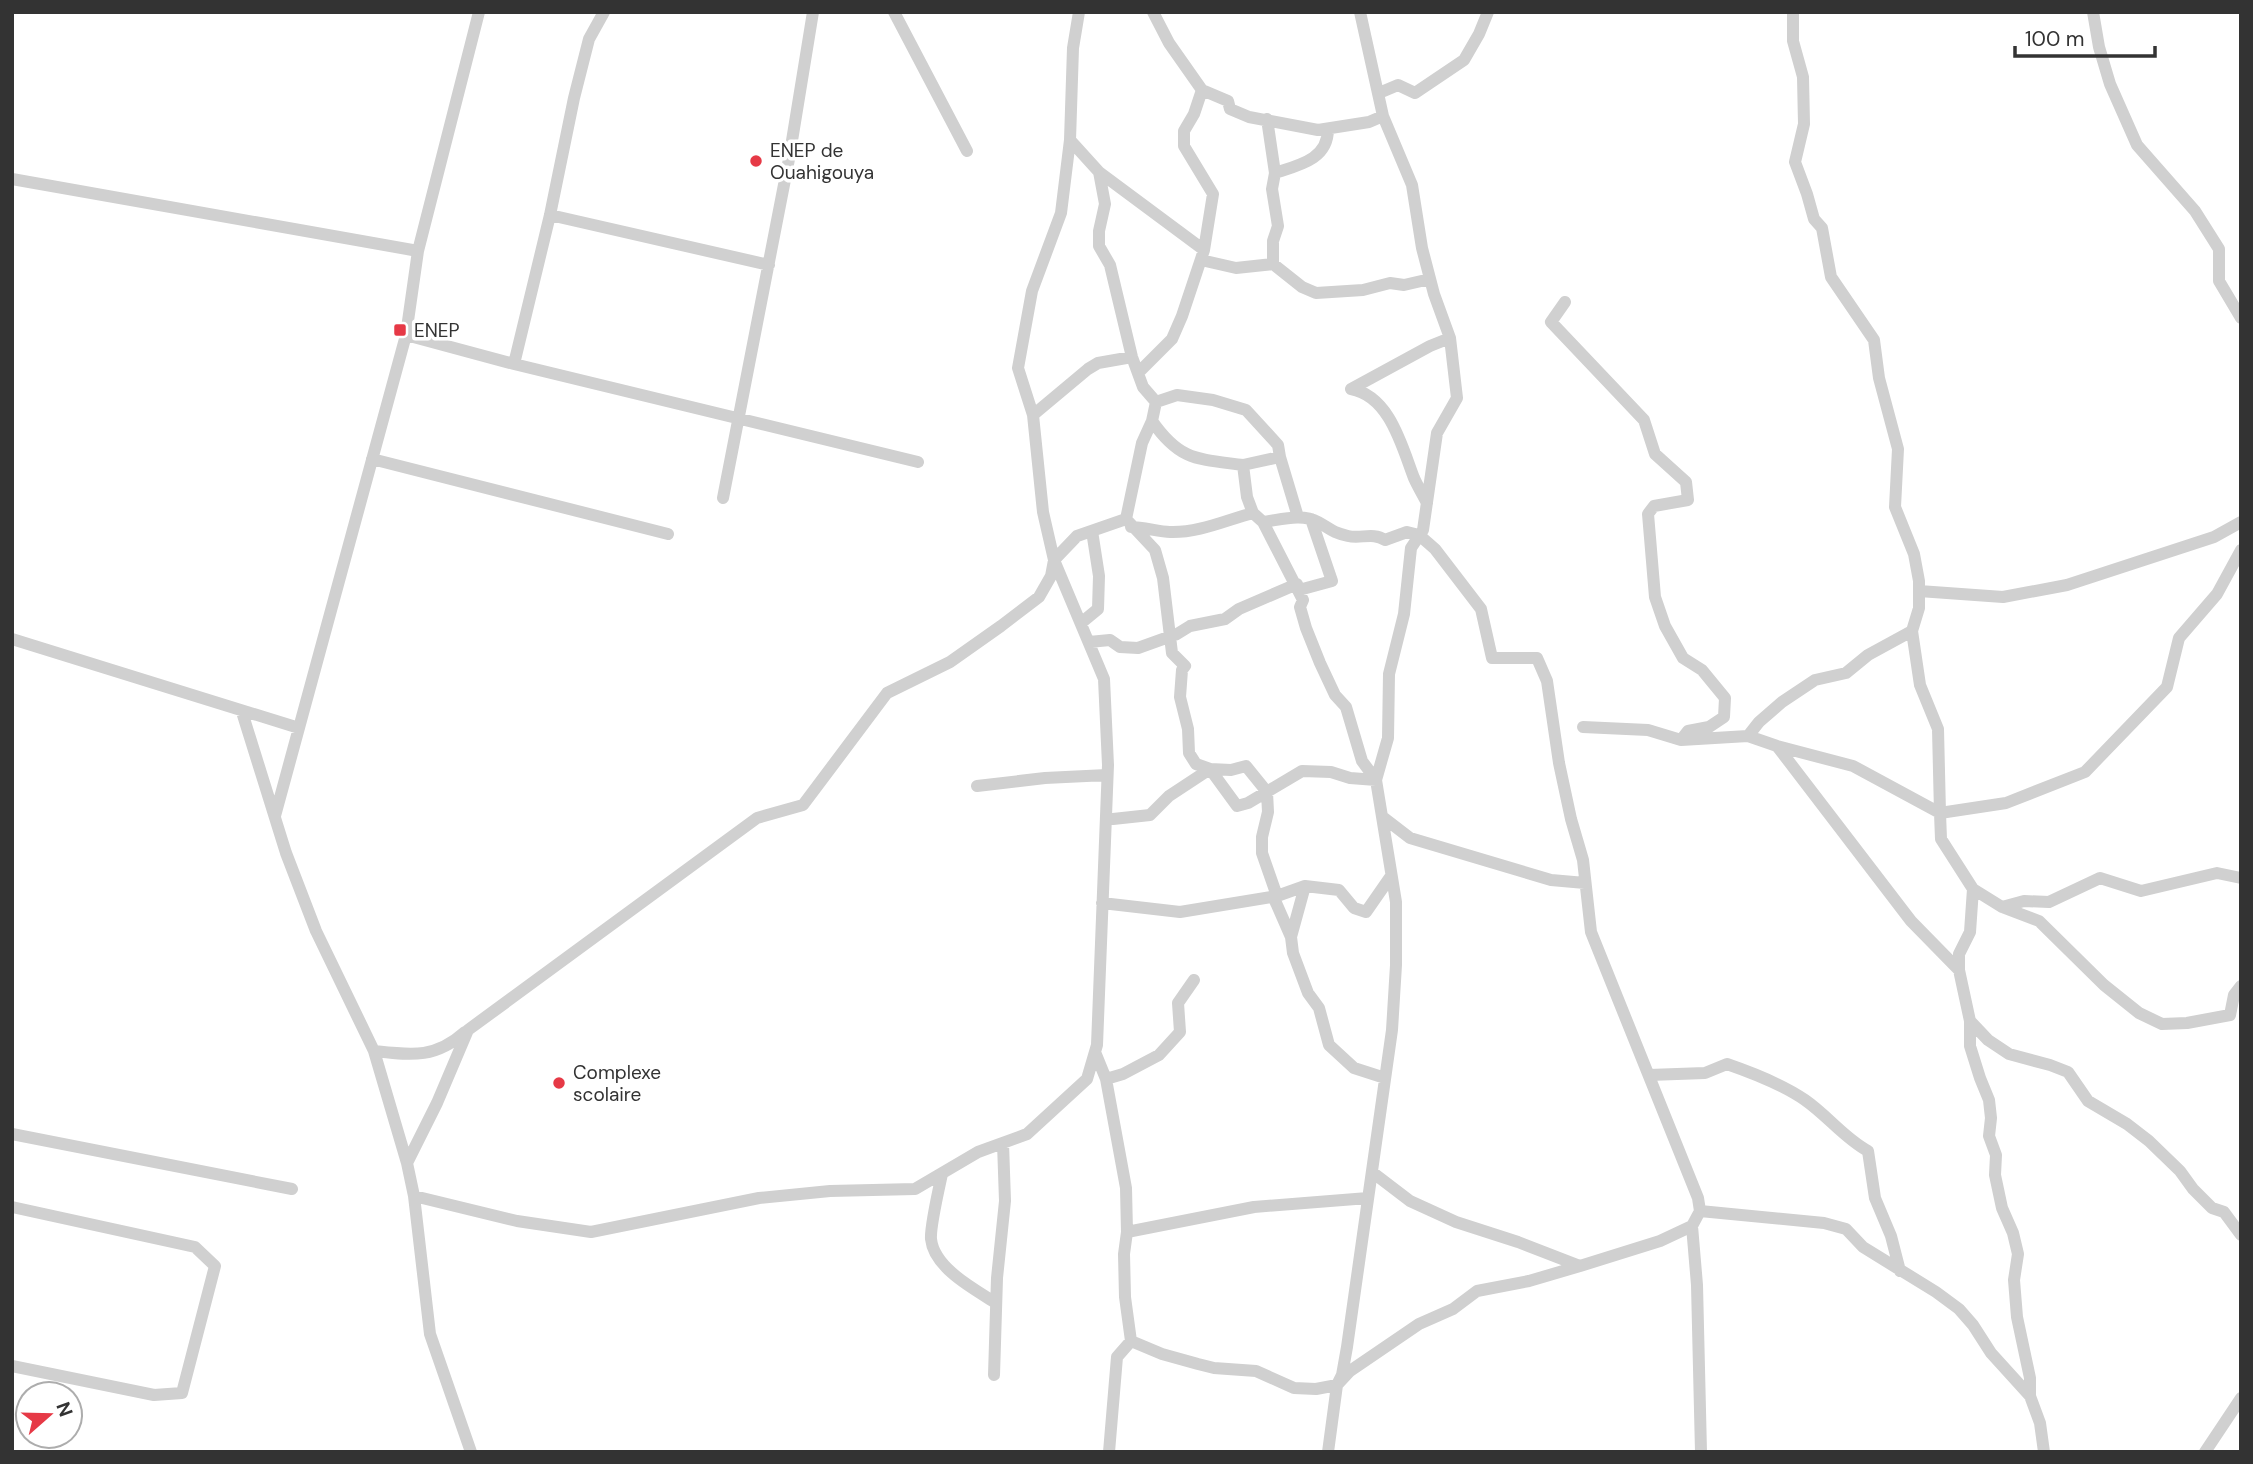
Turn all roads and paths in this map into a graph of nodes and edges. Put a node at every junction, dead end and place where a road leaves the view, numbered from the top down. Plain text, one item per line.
1 (479, 12) edge
2 (604, 12) edge
3 (813, 12) edge
4 (894, 12) edge
5 (1079, 12) edge
6 (1153, 12) edge
7 (1360, 12) edge
8 (1488, 12) edge
9 (1793, 12) edge
10 (2093, 12) edge
11 (1202, 90) junction
12 (1379, 93) junction
13 (1383, 116) junction
14 (1267, 119) junction
15 (1328, 128) junction
16 (1070, 140) junction
17 (967, 151) dead end
18 (1099, 172) junction
19 (1275, 173) junction
20 (12, 180) edge
21 (550, 215) junction
22 (418, 251) junction
23 (1203, 255) junction
24 (1273, 264) junction
25 (769, 265) junction
26 (1430, 279) junction
27 (1564, 302) dead end
28 (2241, 318) edge
29 (406, 335) junction
30 (1450, 338) junction
31 (1132, 357) junction
32 (514, 364) junction
33 (1138, 373) junction
34 (1156, 402) junction
35 (1033, 415) junction
36 (739, 418) junction
37 (1152, 421) junction
38 (1280, 457) junction
39 (372, 459) junction
40 (918, 462) dead end
41 (1243, 465) junction
42 (723, 498) dead end
43 (1427, 503) junction
44 (1258, 518) junction
45 (1304, 518) junction
46 (2241, 522) edge
47 (1128, 523) junction
48 (1092, 531) junction
49 (668, 534) dead end
50 (1419, 535) junction
51 (2241, 550) edge
52 (1054, 560) junction
53 (1298, 587) junction
54 (1919, 591) junction
55 (1081, 623) junction
56 (1912, 631) junction
57 (1171, 636) junction
58 (12, 639) edge
59 (1089, 642) junction
60 (242, 712) junction
61 (1583, 727) dead end
62 (299, 729) junction
63 (1748, 736) junction
64 (1681, 740) junction
65 (1777, 746) junction
66 (1210, 769) junction
67 (1107, 775) junction
68 (1376, 780) junction
69 (977, 786) dead end
70 (1266, 792) junction
71 (1940, 813) junction
72 (275, 816) junction
73 (1106, 818) junction
74 (1384, 818) junction
75 (1391, 876) junction
76 (2241, 878) edge
77 (1585, 883) junction
78 (1305, 886) junction
79 (1973, 889) junction
80 (1275, 896) junction
81 (1102, 903) junction
82 (2002, 906) junction
83 (1291, 937) junction
84 (1959, 970) junction
85 (1194, 980) dead end
86 (2241, 986) edge
87 (1970, 1021) junction
88 (468, 1030) junction
89 (374, 1051) junction
90 (1095, 1051) junction
91 (1649, 1075) junction
92 (1385, 1078) junction
93 (1105, 1079) junction
94 (12, 1134) edge
95 (1003, 1143) junction
96 (407, 1163) junction
97 (1372, 1172) junction
98 (942, 1174) junction
99 (292, 1189) dead end
100 (414, 1196) junction
101 (1368, 1198) junction
102 (12, 1208) edge
103 (1699, 1211) junction
104 (1692, 1226) junction
105 (1127, 1232) junction
106 (2241, 1235) edge
107 (1580, 1266) junction
108 (1900, 1271) junction
109 (996, 1303) junction
110 (1131, 1341) junction
111 (12, 1366) edge
112 (993, 1376) dead end
113 (1337, 1385) junction
114 (2029, 1396) junction
115 (2241, 1398) edge
116 (1700, 1402) junction
117 (471, 1452) edge
118 (1109, 1452) edge
119 (1328, 1452) edge
120 (1701, 1452) edge
121 (1710, 1452) edge
122 (2044, 1452) edge
123 (2205, 1452) edge

1 - 22 street
2 - 21 street
3 - 25 street
4 - 17 street
5 - 16 street
6 - 11 street
7 - 12 street
8 - 12 street
9 - 54 street
10 - 28 street
11 - 14 street
11 - 23 street
12 - 13 street
13 - 15 street
13 - 26 street
14 - 15 street
14 - 19 street
15 - 19 street
16 - 18 street
16 - 35 street
18 - 23 street
18 - 31 street
19 - 24 street
20 - 22 street
21 - 25 street
21 - 32 street
22 - 29 street
23 - 24 street
23 - 33 street
24 - 26 street
25 - 36 street
26 - 30 street
27 - 64 street
29 - 32 street
29 - 39 street
30 - 43 street
30 - 43 street
31 - 33 street
31 - 35 street
32 - 36 street
33 - 34 street
34 - 37 street
34 - 38 street
35 - 52 street
36 - 40 street
36 - 42 street
37 - 41 street
37 - 47 street
38 - 41 street
38 - 45 street
39 - 49 street
39 - 62 street
41 - 44 street
43 - 50 street
44 - 45 street
44 - 47 street
44 - 53 street
45 - 50 street
45 - 53 street
46 - 54 street
47 - 48 street
47 - 57 street
48 - 52 street
48 - 55 street
50 - 68 street
50 - 77 street
51 - 71 street
52 - 55 street
52 - 88 street
53 - 57 street
53 - 68 street
54 - 56 street
55 - 59 street
56 - 63 street
56 - 71 street
57 - 59 street
57 - 66 street
58 - 60 street
59 - 67 street
60 - 62 street
60 - 72 street
61 - 64 street
62 - 72 street
63 - 64 street
63 - 65 street
65 - 71 street
65 - 84 street
66 - 70 street
66 - 70 street
66 - 73 street
67 - 69 street
67 - 73 street
68 - 70 street
68 - 74 street
70 - 80 street
71 - 79 street
72 - 89 street
73 - 81 street
74 - 75 street
74 - 77 street
75 - 78 street
75 - 92 street
76 - 82 street
77 - 91 street
78 - 80 street
78 - 83 street
79 - 82 street
79 - 84 street
80 - 81 street
80 - 83 street
81 - 90 street
82 - 86 street
83 - 92 street
84 - 87 street
85 - 93 street
87 - 106 street
87 - 114 street
88 - 89 street
88 - 96 street
89 - 96 street
90 - 93 street
90 - 95 street
91 - 103 street
91 - 108 street
92 - 97 street
93 - 105 street
94 - 99 street
95 - 98 street
95 - 109 street
96 - 100 street
97 - 101 street
97 - 107 street
98 - 100 street
98 - 109 street
100 - 117 street
101 - 105 street
101 - 113 street
102 - 111 street
103 - 104 street
103 - 108 street
104 - 107 street
104 - 116 street
105 - 110 street
107 - 113 street
108 - 114 street
109 - 112 street
110 - 113 street
110 - 118 street
113 - 119 street
114 - 122 street
115 - 123 street
116 - 120 street
116 - 121 street

